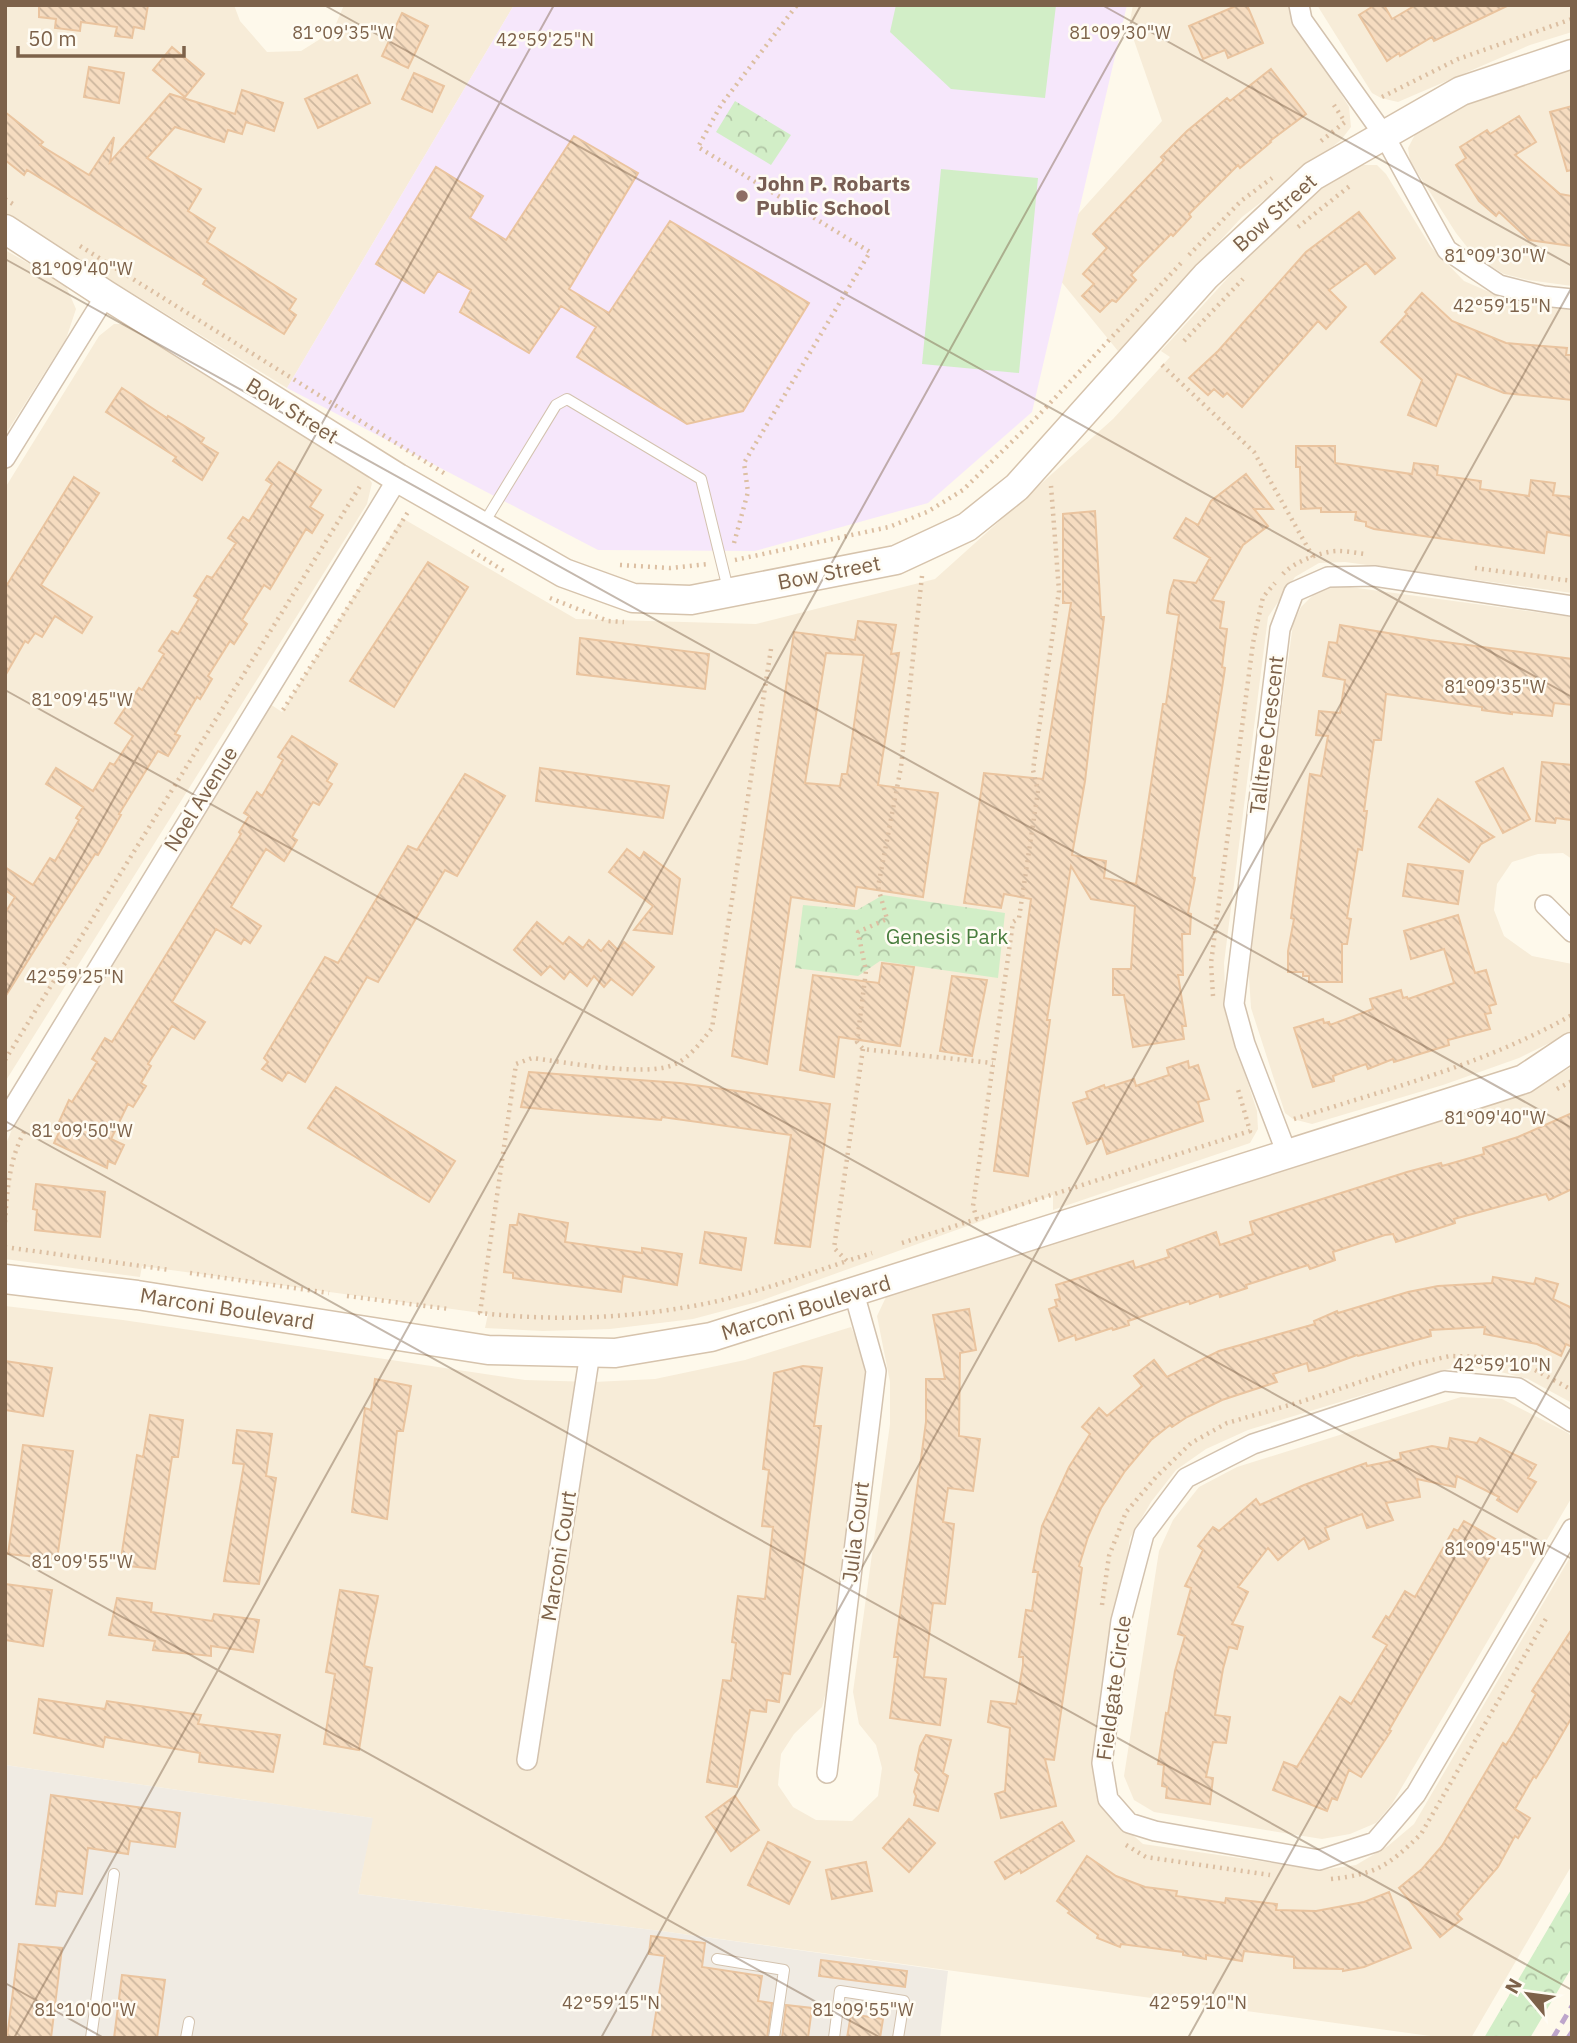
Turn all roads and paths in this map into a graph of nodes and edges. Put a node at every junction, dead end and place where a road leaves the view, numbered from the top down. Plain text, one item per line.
1 (797, 5) edge
2 (1299, 5) edge
3 (1572, 19) edge
4 (1572, 54) edge
5 (1381, 98) dead end
6 (1331, 99) dead end
7 (1384, 135) junction
8 (1314, 146) dead end
9 (1272, 177) dead end
10 (1356, 181) dead end
11 (5, 199) edge
12 (11, 217) edge
13 (1296, 229) dead end
14 (74, 242) dead end
15 (1248, 273) dead end
16 (106, 295) junction
17 (1572, 299) edge
18 (1179, 347) dead end
19 (1170, 356) dead end
20 (1162, 365) junction
21 (1153, 375) dead end
22 (5, 458) edge
23 (448, 475) dead end
24 (398, 478) junction
25 (363, 481) dead end
26 (1041, 494) dead end
27 (418, 518) dead end
28 (482, 526) junction
29 (462, 545) dead end
30 (1312, 557) dead end
31 (721, 562) junction
32 (615, 564) dead end
33 (507, 573) dead end
34 (922, 576) dead end
35 (729, 593) junction
36 (1572, 606) edge
37 (771, 649) dead end
38 (281, 713) dead end
39 (1545, 905) dead end
40 (1572, 932) edge
41 (1572, 1015) edge
42 (1572, 1047) edge
43 (863, 1049) junction
44 (5, 1060) edge
45 (993, 1063) junction
46 (1293, 1119) dead end
47 (5, 1121) edge
48 (30, 1121) dead end
49 (1287, 1154) junction
50 (976, 1219) dead end
51 (5, 1222) edge
52 (5, 1247) edge
53 (872, 1253) dead end
54 (847, 1261) junction
55 (170, 1270) dead end
56 (190, 1273) dead end
57 (5, 1279) edge
58 (329, 1293) dead end
59 (854, 1293) junction
60 (347, 1296) dead end
61 (449, 1309) dead end
62 (590, 1353) junction
63 (1572, 1390) edge
64 (1572, 1422) edge
65 (1572, 1529) edge
66 (1551, 1609) dead end
67 (1101, 1611) dead end
68 (527, 1760) dead end
69 (827, 1773) dead end
70 (1125, 1844) dead end
71 (114, 1874) dead end
72 (1277, 1876) dead end
73 (1328, 1880) dead end
74 (716, 1959) dead end
75 (189, 2022) dead end
76 (91, 2038) edge
77 (186, 2038) edge
78 (774, 2038) edge
79 (834, 2038) edge
80 (898, 2038) edge

1 - 9 path
2 - 7 street
3 - 5 path
4 - 7 street, Bow Street
6 - 8 path
7 - 17 street
7 - 35 street, Bow Street
10 - 13 path
11 - 12 path
12 - 16 street, Bow Street
14 - 23 path
15 - 18 path
16 - 22 street
16 - 24 street, Bow Street
19 - 20 path
20 - 21 path
20 - 30 path
24 - 28 street, Bow Street
24 - 47 street, Noel Avenue
25 - 44 path
26 - 45 path
27 - 38 path
28 - 31 lane
28 - 35 street, Bow Street
29 - 33 path
31 - 32 path
31 - 35 lane
34 - 43 path
36 - 49 street, Talltree Crescent
37 - 54 path
39 - 40 street
41 - 46 path
42 - 49 street, Marconi Boulevard
43 - 45 path
43 - 54 path
45 - 50 path
48 - 51 path
49 - 59 street, Marconi Boulevard
52 - 55 path
53 - 54 path
56 - 58 path
57 - 62 street, Marconi Boulevard
59 - 62 street, Marconi Boulevard
59 - 69 street, Julia Court
60 - 61 path
62 - 68 street, Marconi Court
63 - 67 path
64 - 65 street, Fieldgate Circle
66 - 73 path
70 - 72 path
71 - 76 lane
74 - 78 lane
75 - 77 lane
79 - 80 lane

